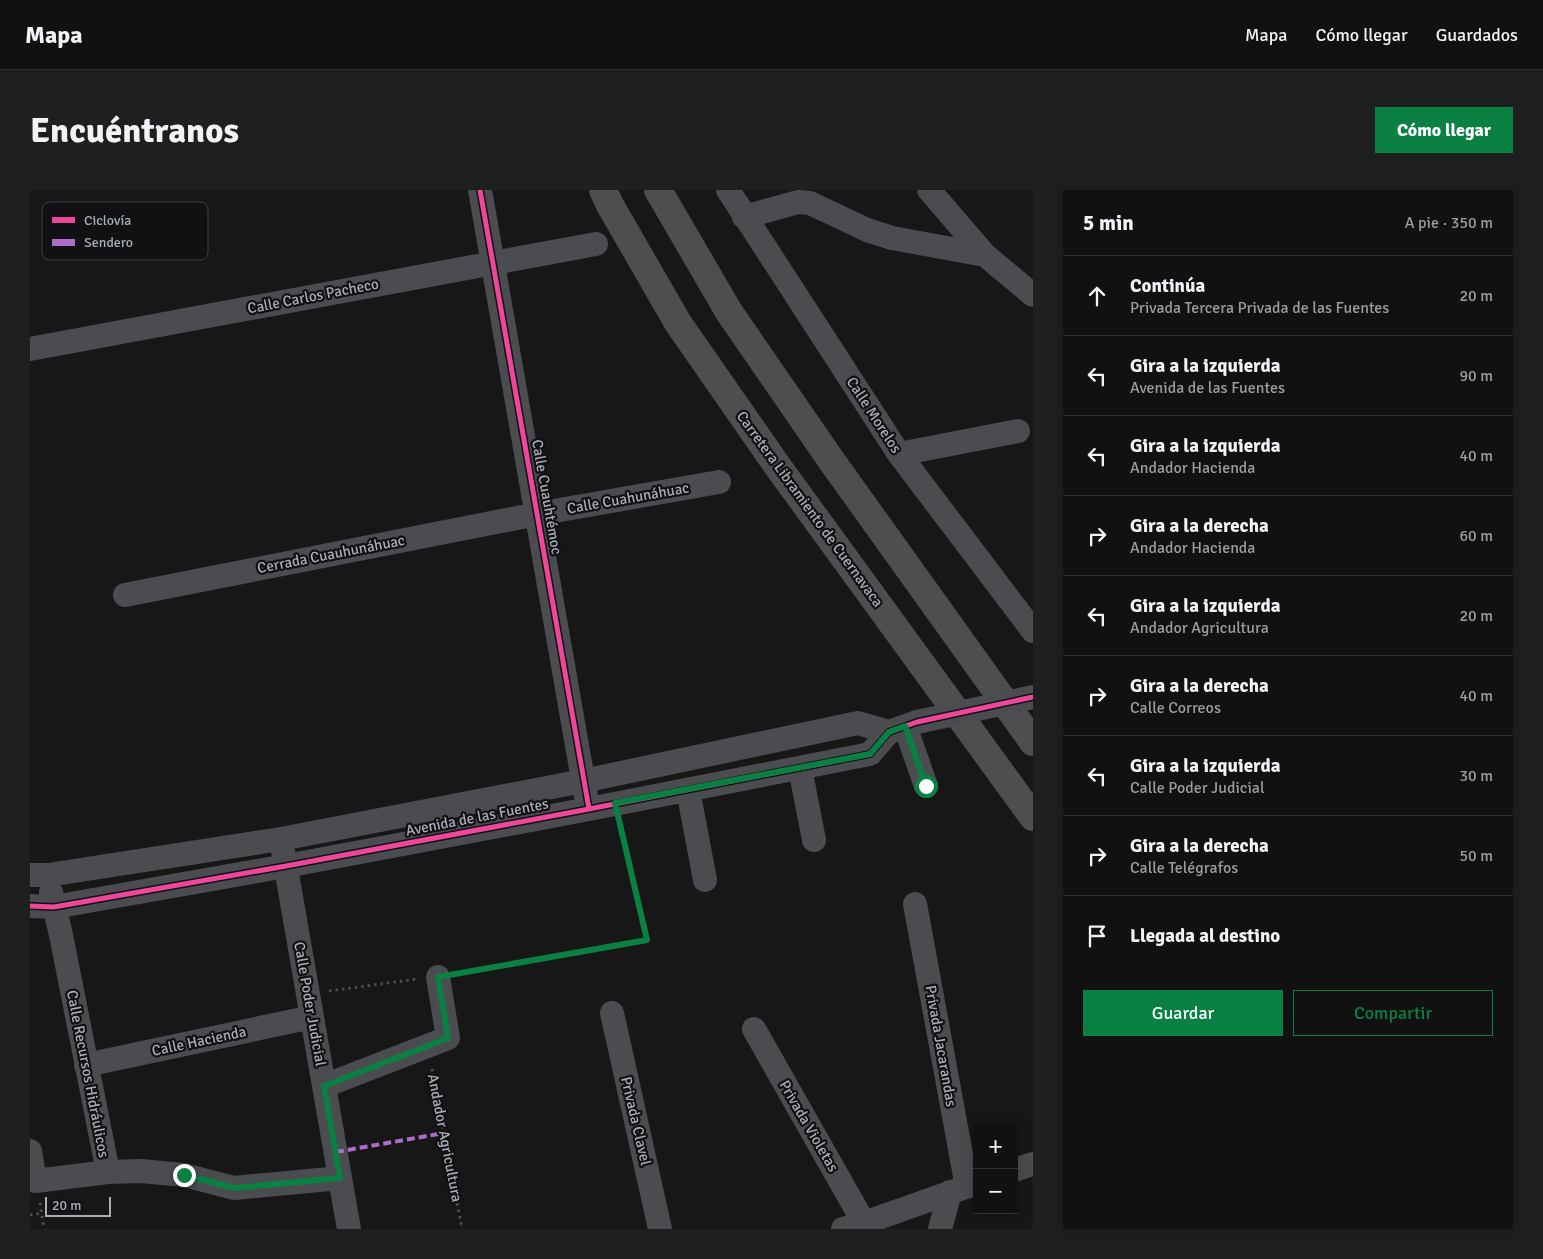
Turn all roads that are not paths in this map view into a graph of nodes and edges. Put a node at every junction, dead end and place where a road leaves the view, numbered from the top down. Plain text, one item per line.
1 (480, 190) edge
2 (603, 190) edge
3 (658, 190) edge
4 (728, 190) edge
5 (929, 190) edge
6 (744, 217) junction
7 (596, 244) dead end
8 (986, 255) junction
9 (493, 262) junction
10 (1033, 295) edge
11 (30, 350) edge
12 (1018, 431) dead end
13 (900, 454) junction
14 (719, 482) dead end
15 (537, 514) junction
16 (125, 595) dead end
17 (1033, 632) edge
18 (1033, 697) edge
19 (904, 726) junction
20 (1033, 742) edge
21 (800, 768) junction
22 (584, 781) junction
23 (926, 786) dead end
24 (688, 790) junction
25 (589, 809) junction
26 (1033, 818) edge
27 (282, 839) junction
28 (814, 840) dead end
29 (286, 866) junction
30 (39, 875) edge
31 (705, 880) dead end
32 (915, 904) dead end
33 (30, 906) edge
34 (54, 907) junction
35 (438, 977) road end
36 (612, 1013) dead end
37 (312, 1017) junction
38 (754, 1029) dead end
39 (86, 1065) junction
40 (324, 1086) junction
41 (30, 1150) edge
42 (1033, 1164) edge
43 (1017, 1169) edge
44 (108, 1172) junction
45 (340, 1178) junction
46 (965, 1187) edge
47 (864, 1222) edge
48 (349, 1229) edge
49 (660, 1229) edge
50 (905, 1229) edge
51 (940, 1229) edge

1 - 9 street, Calle Cuauhtémoc
2 - 26 highway, Carretera Libramiento de Cuernavaca
3 - 20 highway
4 - 6 street, Calle Morelos
5 - 8 street
6 - 8 street
6 - 13 street, Calle Morelos
7 - 9 street, Calle Carlos Pacheco
8 - 10 street
9 - 11 street, Calle Carlos Pacheco
9 - 15 street, Calle Cuauhtémoc
12 - 13 street
13 - 17 street, Calle Morelos
14 - 15 street, Calle Cuahunáhuac
15 - 16 street, Cerrada Cuauhunáhuac
15 - 22 street, Calle Cuauhtémoc
18 - 19 street, bridge
19 - 21 street, Avenida de las Fuentes
19 - 22 street, Avenida de las Fuentes
19 - 23 street
21 - 24 street, Avenida de las Fuentes
21 - 28 street
22 - 25 street, Calle Cuauhtémoc
22 - 27 street, Avenida de las Fuentes
24 - 25 street, Avenida de las Fuentes
24 - 31 street
25 - 29 street, Avenida de las Fuentes
27 - 29 street, Calle Poder Judicial
27 - 30 street, Avenida de las Fuentes
29 - 34 street, Avenida de las Fuentes
29 - 37 street, Calle Poder Judicial
30 - 34 street, Calle Recursos Hidráulicos
32 - 46 street, Privada Jacarandas
33 - 34 street, Avenida de las Fuentes
34 - 39 street, Calle Recursos Hidráulicos
35 - 40 street
36 - 49 street, Privada Clavel
37 - 39 street, Calle Hacienda
37 - 40 street, Calle Poder Judicial
38 - 47 street, Privada Violetas
39 - 44 street, Calle Recursos Hidráulicos
40 - 45 street, Calle Poder Judicial
41 - 44 street, Calle Recursos Hidráulicos
42 - 43 street
44 - 45 street
45 - 48 street, Calle Poder Judicial
46 - 47 street
46 - 51 street
47 - 50 street

